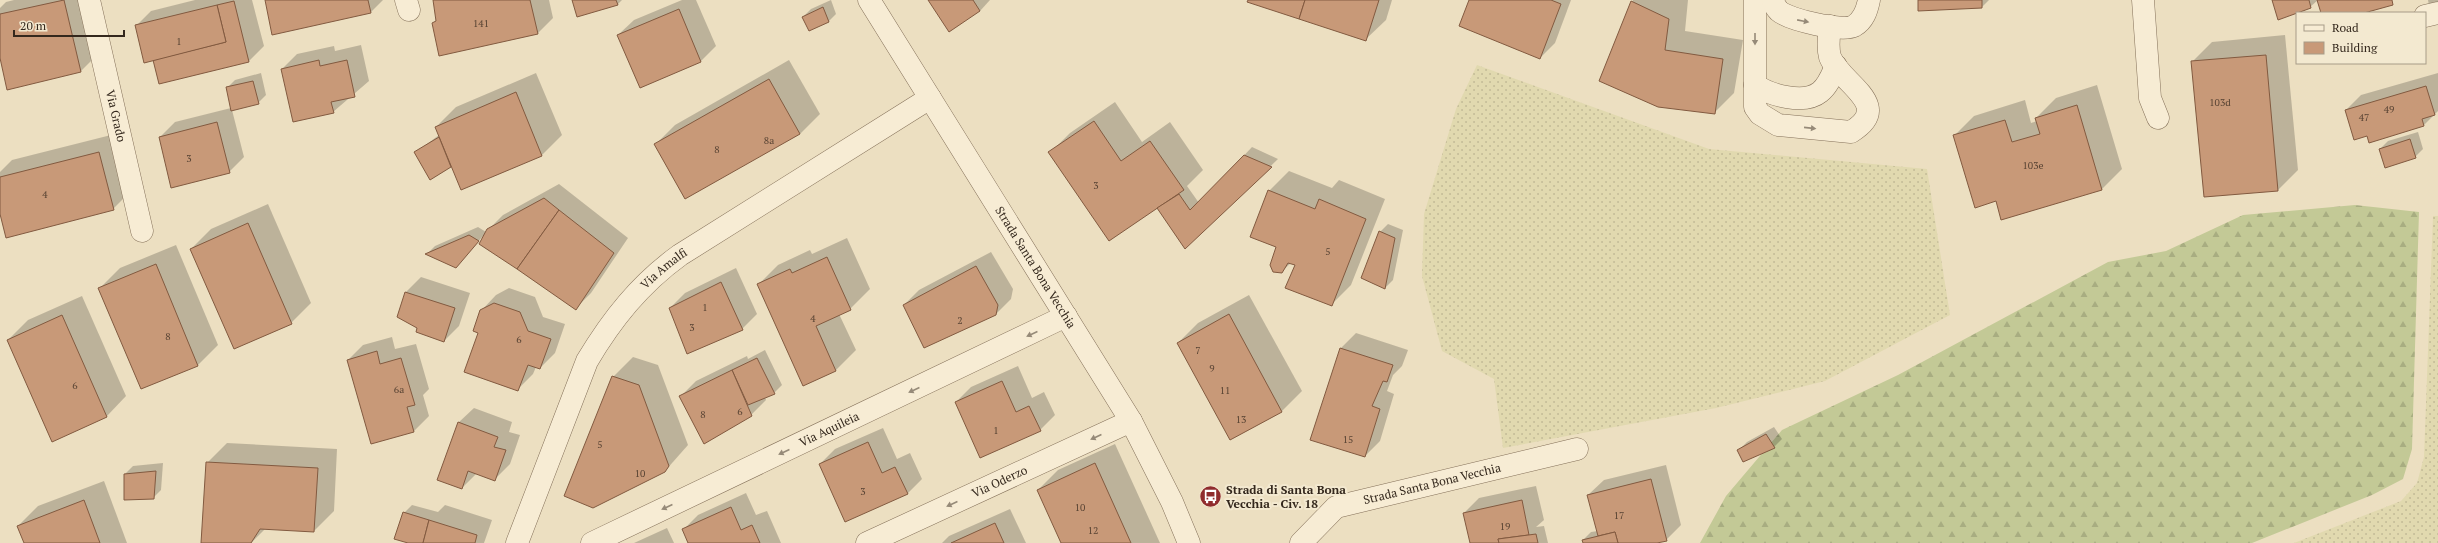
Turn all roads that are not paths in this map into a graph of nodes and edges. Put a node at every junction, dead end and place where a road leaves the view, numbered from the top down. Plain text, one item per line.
1 (89, 0) edge
2 (868, 0) edge
3 (1755, 0) edge
4 (1773, 0) edge
5 (1869, 0) edge
6 (2143, 0) edge
7 (2438, 13) edge
8 (2426, 16) edge
9 (1830, 26) junction
10 (1836, 66) junction
11 (1755, 85) junction
12 (930, 98) junction
13 (2158, 118) dead end
14 (142, 231) dead end
15 (1066, 316) junction
16 (1131, 421) junction
17 (1577, 449) dead end
18 (517, 543) edge
19 (592, 543) edge
20 (867, 543) edge
21 (1188, 543) edge
22 (1301, 543) edge

1 - 14 street, Via Grado
2 - 12 street, Strada Santa Bona Vecchia
3 -> 11 street
4 -> 9 street
5 - 9 street
6 - 13 street
7 - 8 street
9 - 10 street
10 - 11 street
11 -> 10 street
12 - 15 street, Strada Santa Bona Vecchia
12 - 18 street, Via Amalfi
15 - 16 street, Strada Santa Bona Vecchia
15 -> 19 street, Via Aquileia
16 -> 20 street, Via Oderzo
16 - 21 street, Strada Santa Bona Vecchia
17 - 22 street, Strada Santa Bona Vecchia

